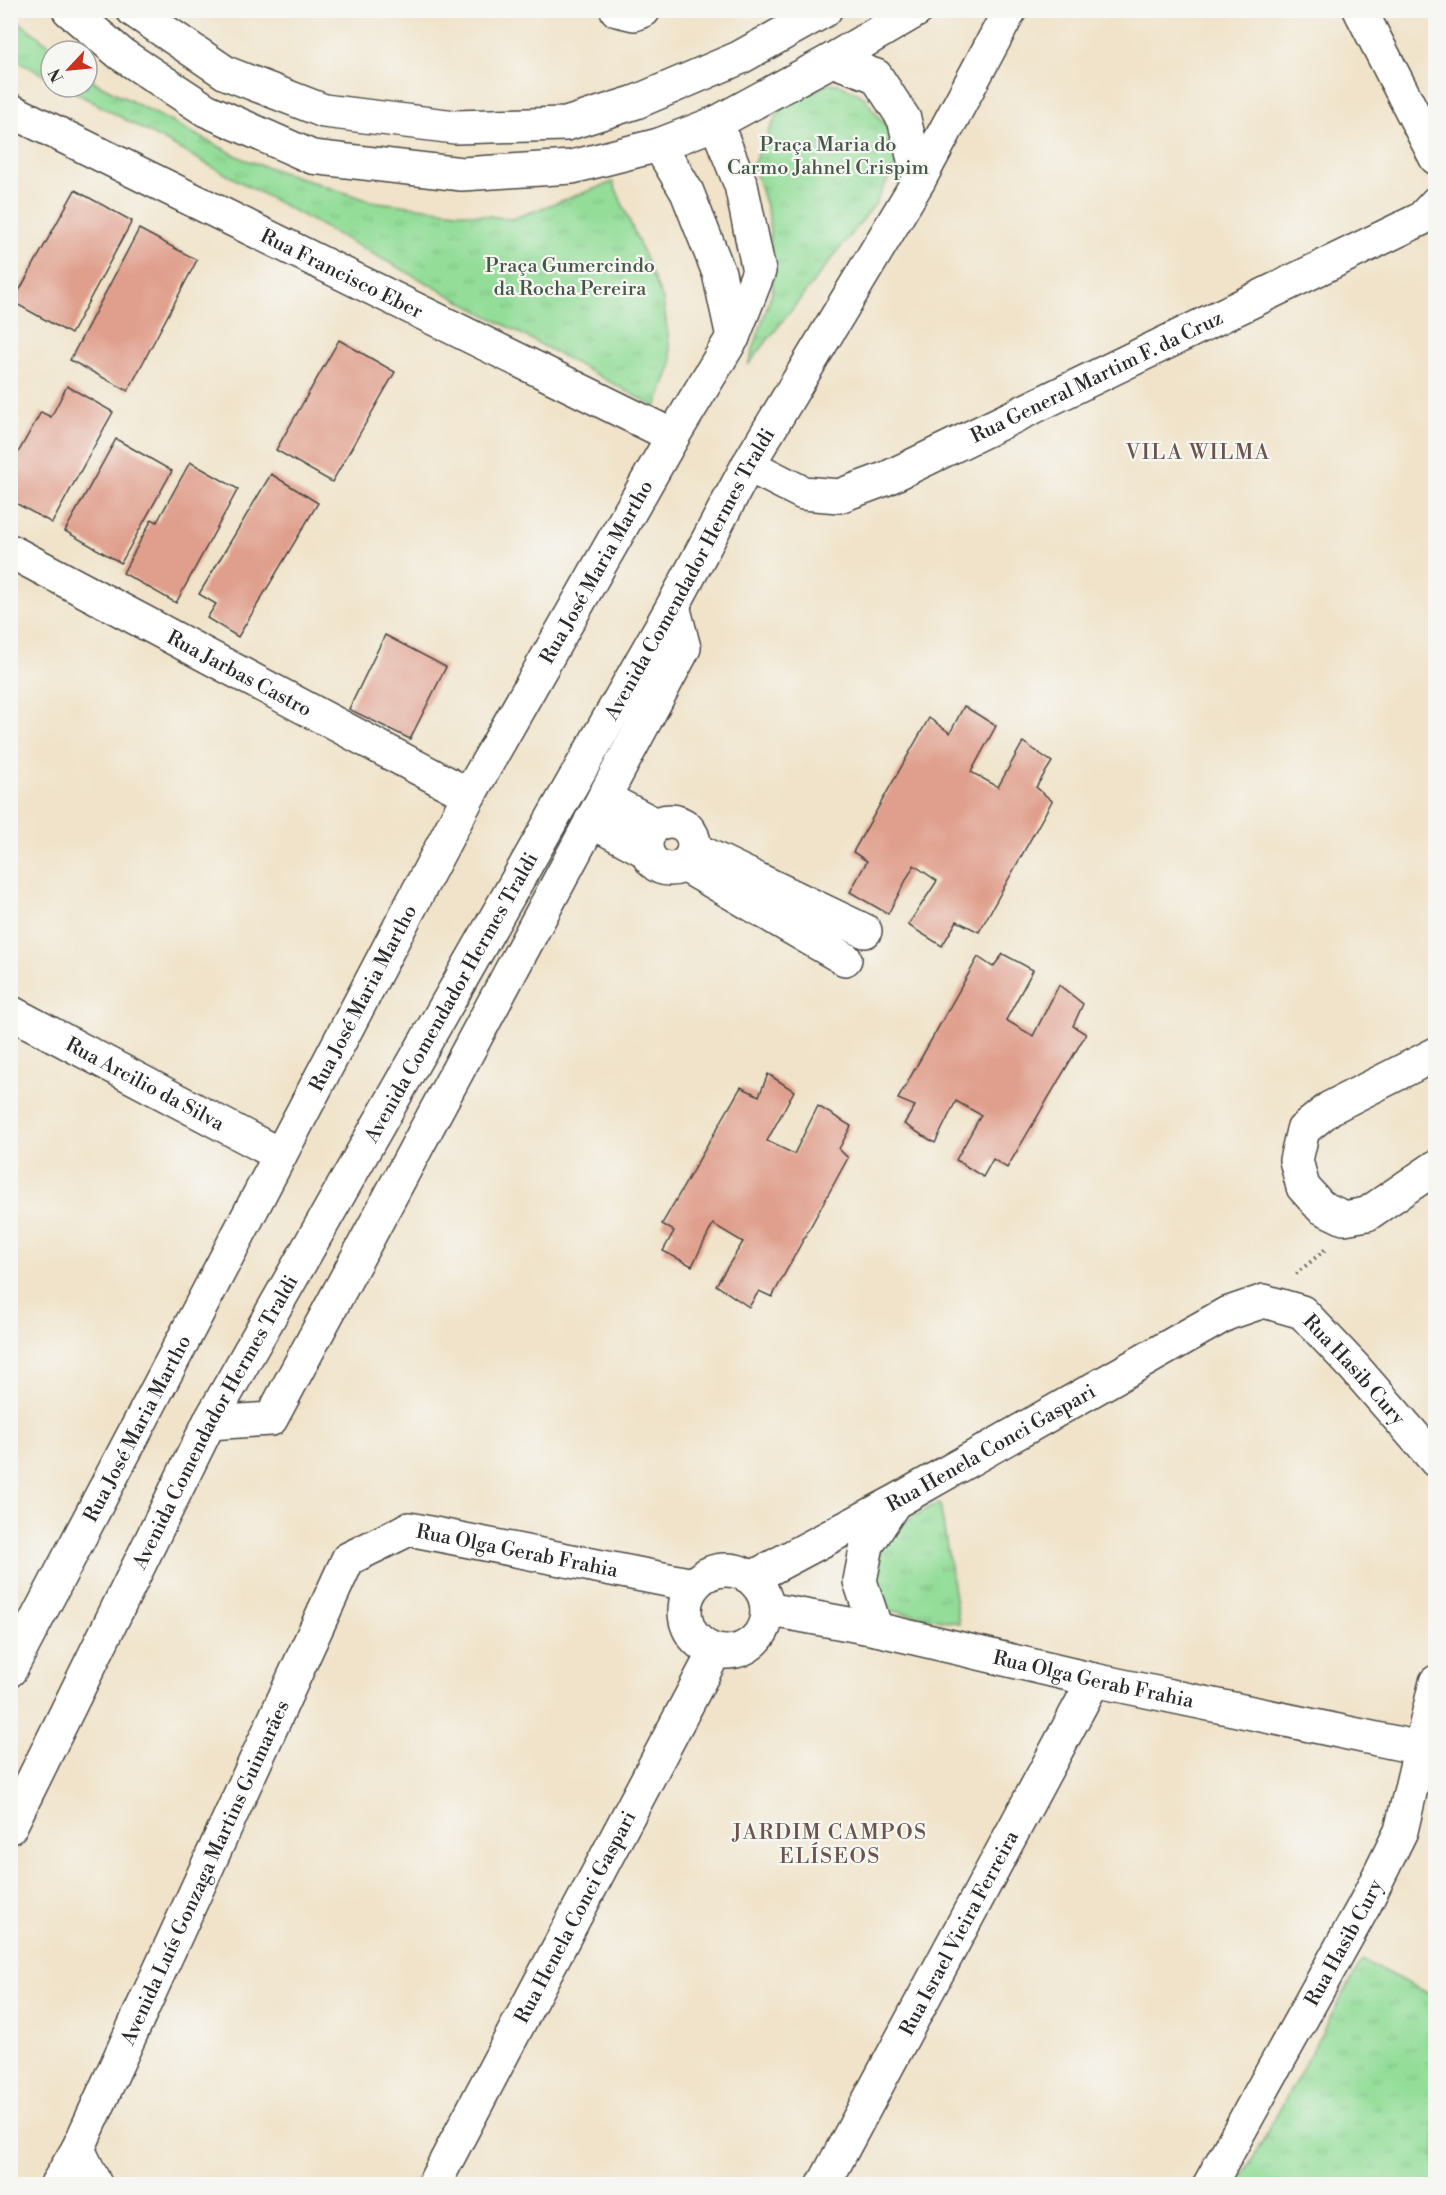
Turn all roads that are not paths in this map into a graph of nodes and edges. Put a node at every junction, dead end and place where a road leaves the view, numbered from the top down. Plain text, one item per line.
1 (69, 10) edge
2 (133, 10) edge
3 (617, 10) edge
4 (644, 10) edge
5 (825, 10) edge
6 (916, 10) edge
7 (1010, 10) edge
8 (1360, 10) edge
9 (832, 60) junction
10 (10, 110) edge
11 (716, 123) junction
12 (659, 145) junction
13 (1436, 158) edge
14 (919, 180) junction
15 (1436, 203) edge
16 (733, 337) junction
17 (673, 436) junction
18 (748, 465) junction
19 (10, 551) edge
20 (673, 606) junction
21 (469, 795) junction
22 (598, 810) junction
23 (689, 857) junction
24 (865, 931) dead end
25 (845, 960) dead end
26 (10, 1012) edge
27 (1436, 1054) edge
28 (280, 1155) junction
29 (1436, 1167) edge
30 (1226, 1314) joint
31 (209, 1423) junction
32 (1436, 1461) edge
33 (895, 1502) junction
34 (348, 1559) joint
35 (752, 1578) junction
36 (693, 1585) junction
37 (767, 1609) junction
38 (876, 1629) junction
39 (715, 1651) junction
40 (10, 1670) edge
41 (1094, 1680) junction
42 (1436, 1682) edge
43 (1420, 1748) junction
44 (10, 1827) edge
45 (78, 2149) junction
46 (57, 2184) edge
47 (95, 2184) edge
48 (434, 2184) edge
49 (824, 2184) edge
50 (1210, 2184) edge

1 - 12 street
2 - 5 street
3 - 4 street
6 - 9 street
7 - 14 street, Avenida Comendador Hermes Traldi
8 - 13 street
9 - 11 street
9 - 14 street
10 - 17 street, Rua Francisco Eber
11 - 12 street
11 - 16 street, Rua José Maria Martho
12 - 16 street
14 - 18 street, Avenida Comendador Hermes Traldi
15 - 18 street, Rua General Martim F. da Cruz
16 - 17 street, Rua José Maria Martho
17 - 21 street, Rua José Maria Martho
18 - 20 street, Avenida Comendador Hermes Traldi
19 - 21 street, Rua Jarbas Castro
20 - 22 street
20 - 31 street, Avenida Comendador Hermes Traldi
21 - 28 street, Rua José Maria Martho
22 - 23 street
22 - 31 street
23 - 24 street
23 - 25 street
26 - 28 street, Rua Arcilio da Silva
27 - 29 street
28 - 40 street, Rua José Maria Martho
30 - 32 street, Rua Hasib Cury
30 - 33 street, Rua Henela Conci Gaspari
31 - 44 street, Avenida Comendador Hermes Traldi
33 - 35 street, Rua Henela Conci Gaspari
33 - 38 street
34 - 36 street, Rua Olga Gerab Frahia
34 - 45 street, Avenida Luís Gonzaga Martins Guimarães
35 - 36 street
35 - 37 street
36 - 39 street
37 - 38 street, Rua Olga Gerab Frahia
37 - 39 street
38 - 41 street, Rua Olga Gerab Frahia
39 - 48 street, Rua Henela Conci Gaspari
41 - 43 street, Rua Olga Gerab Frahia
41 - 49 street, Rua Israel Vieira Ferreira
42 - 43 street, Rua Hasib Cury
43 - 50 street, Rua Hasib Cury
45 - 46 street, Avenida Luís Gonzaga Martins Guimarães
45 - 47 street

